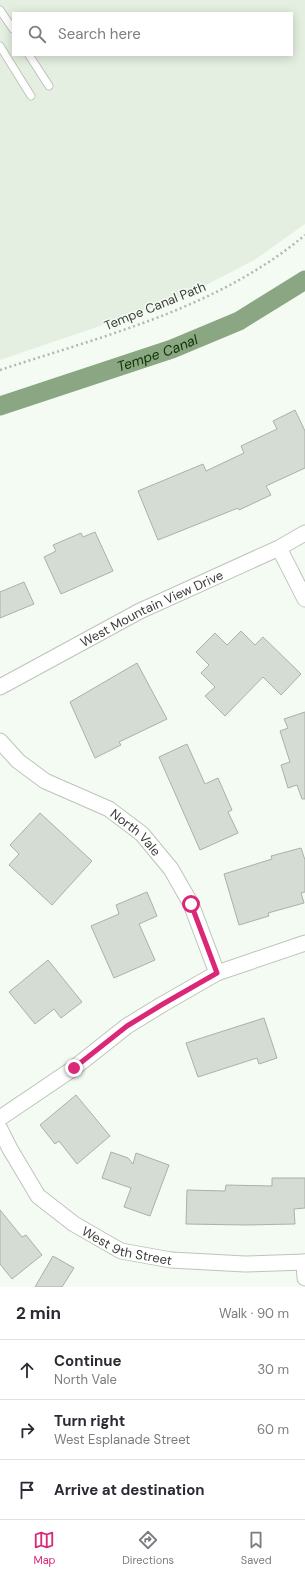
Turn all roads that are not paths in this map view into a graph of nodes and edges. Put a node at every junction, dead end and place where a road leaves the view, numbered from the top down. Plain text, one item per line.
1 (0, 10) edge
2 (12, 28) edge
3 (0, 46) edge
4 (30, 56) edge
5 (49, 86) dead end
6 (32, 96) dead end
7 (305, 533) edge
8 (279, 548) junction
9 (305, 599) edge
10 (0, 687) edge
11 (0, 741) edge
12 (305, 943) edge
13 (217, 973) junction
14 (0, 1118) edge
15 (0, 1129) edge
16 (304, 1262) edge
17 (305, 1278) edge

1 - 2 lane
3 - 6 lane
4 - 5 lane
7 - 8 street, West Mountain View Drive
8 - 9 street
8 - 10 street, West Mountain View Drive
11 - 13 street, North Vale
12 - 13 street
13 - 14 street
15 - 16 street, West 9th Street
16 - 17 street

